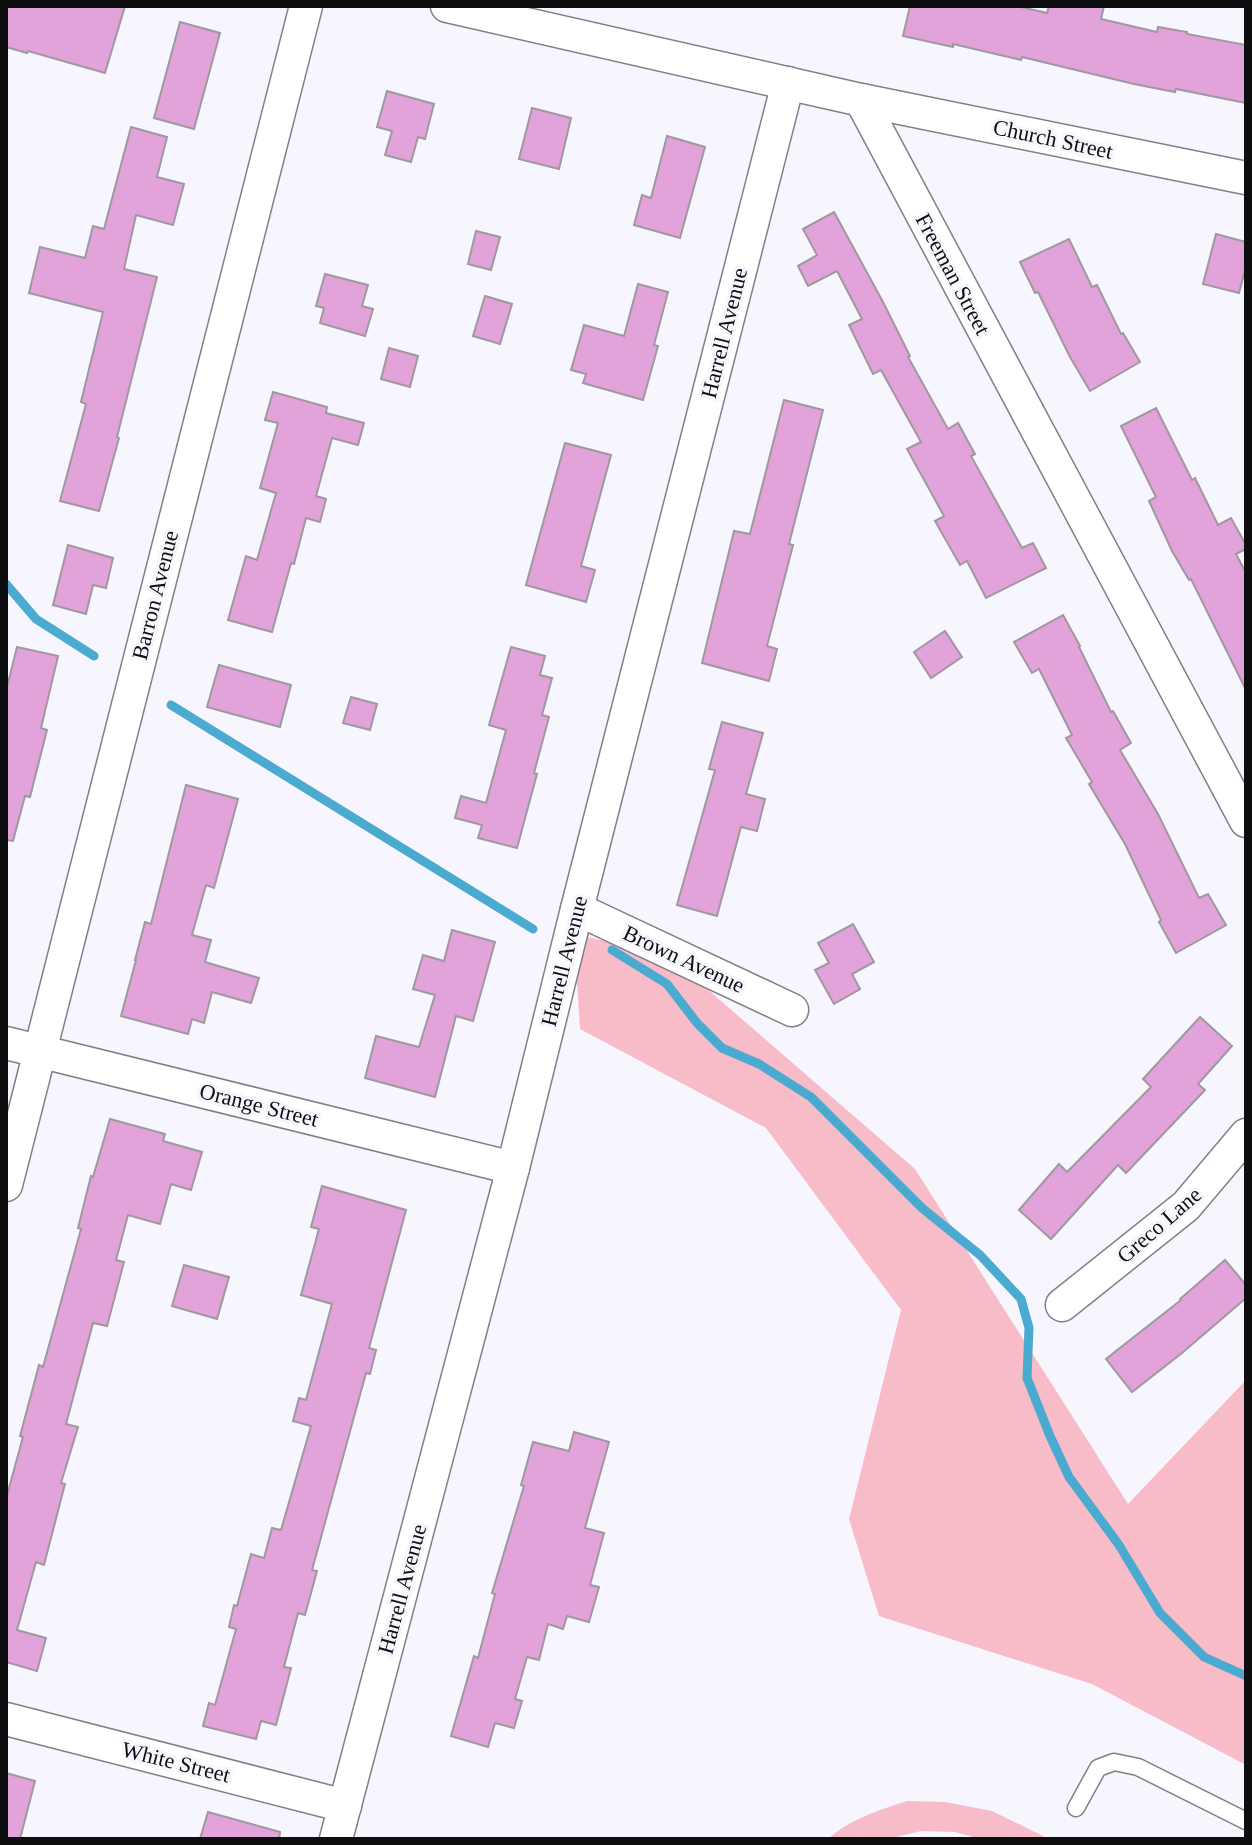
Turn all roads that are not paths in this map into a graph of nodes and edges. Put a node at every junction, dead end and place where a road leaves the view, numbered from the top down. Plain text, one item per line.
1 (306, 6) edge
2 (447, 6) edge
3 (788, 83) junction
4 (861, 100) junction
5 (1246, 178) edge
6 (1246, 821) edge
7 (577, 909) junction
8 (792, 1010) dead end
9 (6, 1043) edge
10 (41, 1051) junction
11 (1246, 1135) edge
12 (513, 1168) junction
13 (6, 1185) edge
14 (1062, 1305) dead end
15 (6, 1719) edge
16 (345, 1806) junction
17 (1076, 1808) dead end
18 (1246, 1821) edge
19 (336, 1839) edge

1 - 10 street, Barron Avenue
2 - 3 street
3 - 4 street
3 - 7 street, Harrell Avenue
4 - 5 street, Church Street
4 - 6 street, Freeman Street
7 - 8 street, Brown Avenue
7 - 12 street, Harrell Avenue
9 - 10 street, Orange Street
10 - 12 street, Orange Street
10 - 13 street, Barron Avenue
11 - 14 street, Greco Lane
12 - 16 street, Harrell Avenue
15 - 16 street, White Street
16 - 19 street, Harrell Avenue
17 - 18 lane

